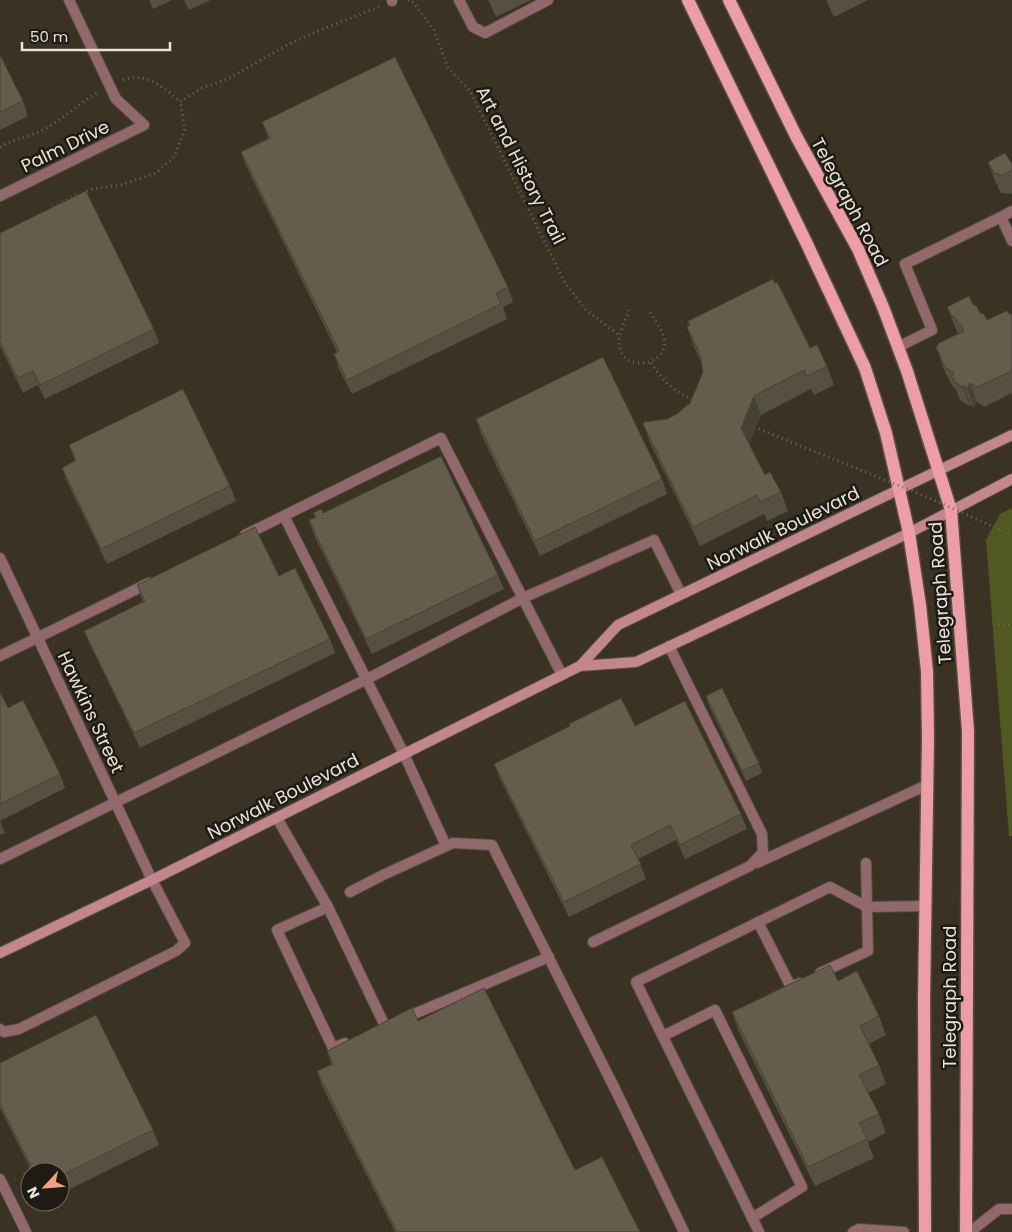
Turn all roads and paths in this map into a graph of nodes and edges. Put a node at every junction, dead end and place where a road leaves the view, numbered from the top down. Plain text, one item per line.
1 (69, 0) edge
2 (408, 0) edge
3 (459, 0) edge
4 (548, 0) edge
5 (688, 0) edge
6 (729, 0) edge
7 (392, 1) edge
8 (110, 85) junction
9 (180, 102) junction
10 (0, 147) edge
11 (0, 196) edge
12 (47, 210) edge
13 (1012, 211) edge
14 (1001, 217) junction
15 (1012, 241) edge
16 (629, 310) dead end
17 (648, 311) dead end
18 (620, 336) junction
19 (898, 347) junction
20 (651, 362) junction
21 (696, 402) edge
22 (749, 425) edge
23 (1012, 435) edge
24 (939, 470) junction
25 (1012, 479) edge
26 (898, 490) junction
27 (951, 510) junction
28 (284, 516) junction
29 (909, 533) junction
30 (1012, 535) edge
31 (237, 539) edge
32 (0, 558) edge
33 (4, 578) edge
34 (159, 578) edge
35 (681, 594) junction
36 (523, 598) junction
37 (993, 624) dead end
38 (1012, 625) edge
39 (38, 638) junction
40 (669, 646) junction
41 (0, 656) edge
42 (580, 666) junction
43 (562, 675) junction
44 (367, 679) junction
45 (404, 754) junction
46 (927, 785) junction
47 (115, 803) junction
48 (277, 818) junction
49 (446, 846) junction
50 (0, 859) edge
51 (866, 863) dead end
52 (745, 868) junction
53 (152, 880) junction
54 (350, 892) dead end
55 (926, 906) junction
56 (328, 907) junction
57 (867, 907) junction
58 (758, 922) junction
59 (593, 942) dead end
60 (0, 953) edge
61 (548, 957) junction
62 (0, 1029) edge
63 (663, 1036) junction
64 (351, 1041) edge
65 (0, 1179) edge
66 (1012, 1209) edge
67 (752, 1218) junction
68 (26, 1232) edge
69 (684, 1232) edge
70 (759, 1232) edge
71 (853, 1232) edge
72 (904, 1232) edge
73 (925, 1232) edge
74 (966, 1232) edge
75 (970, 1232) edge

1 - 8 street
2 - 18 path, Art and History Trail
3 - 4 street
5 - 26 main road, Telegraph Road
6 - 19 main road, Telegraph Road
7 - 9 path
8 - 9 path
8 - 10 path
8 - 11 street, Palm Drive
9 - 12 path
13 - 14 street
14 - 15 street
14 - 19 street
16 - 18 path
17 - 20 path
18 - 20 path
19 - 24 main road, Telegraph Road
20 - 21 path
22 - 30 path, bridge
23 - 24 main road, Norwalk Boulevard
24 - 26 main road, Norwalk Boulevard
24 - 27 main road, Telegraph Road
25 - 27 main road, Norwalk Boulevard
26 - 29 main road, Telegraph Road
26 - 35 main road, Norwalk Boulevard
27 - 29 main road, Norwalk Boulevard
27 - 74 main road, Telegraph Road
28 - 31 street
28 - 36 street
28 - 44 street
29 - 40 main road, Norwalk Boulevard
29 - 46 main road, Telegraph Road
32 - 33 street, Hawkins Street
33 - 39 street, Hawkins Street
34 - 39 street
35 - 36 street
35 - 42 main road, Norwalk Boulevard
36 - 43 street
36 - 44 street
37 - 38 path
39 - 41 street
39 - 47 street, Hawkins Street
40 - 42 main road, Norwalk Boulevard
40 - 52 street
42 - 43 main road, Norwalk Boulevard
43 - 45 main road, Norwalk Boulevard
44 - 45 street
44 - 47 street
45 - 48 main road, Norwalk Boulevard
45 - 49 street
46 - 52 street
46 - 55 main road, Telegraph Road
47 - 50 street
47 - 53 street, Hawkins Street
48 - 53 main road, Norwalk Boulevard
48 - 56 street
49 - 54 street
49 - 61 street
51 - 57 street
52 - 59 street
53 - 60 main road, Norwalk Boulevard
53 - 62 street, Hawkins Street
55 - 57 street
55 - 73 main road, Telegraph Road
56 - 61 street
56 - 64 street
57 - 58 street
57 - 58 street
58 - 63 street
61 - 69 street
63 - 67 street
63 - 67 street
65 - 68 street
66 - 75 street
67 - 70 street
71 - 72 street

